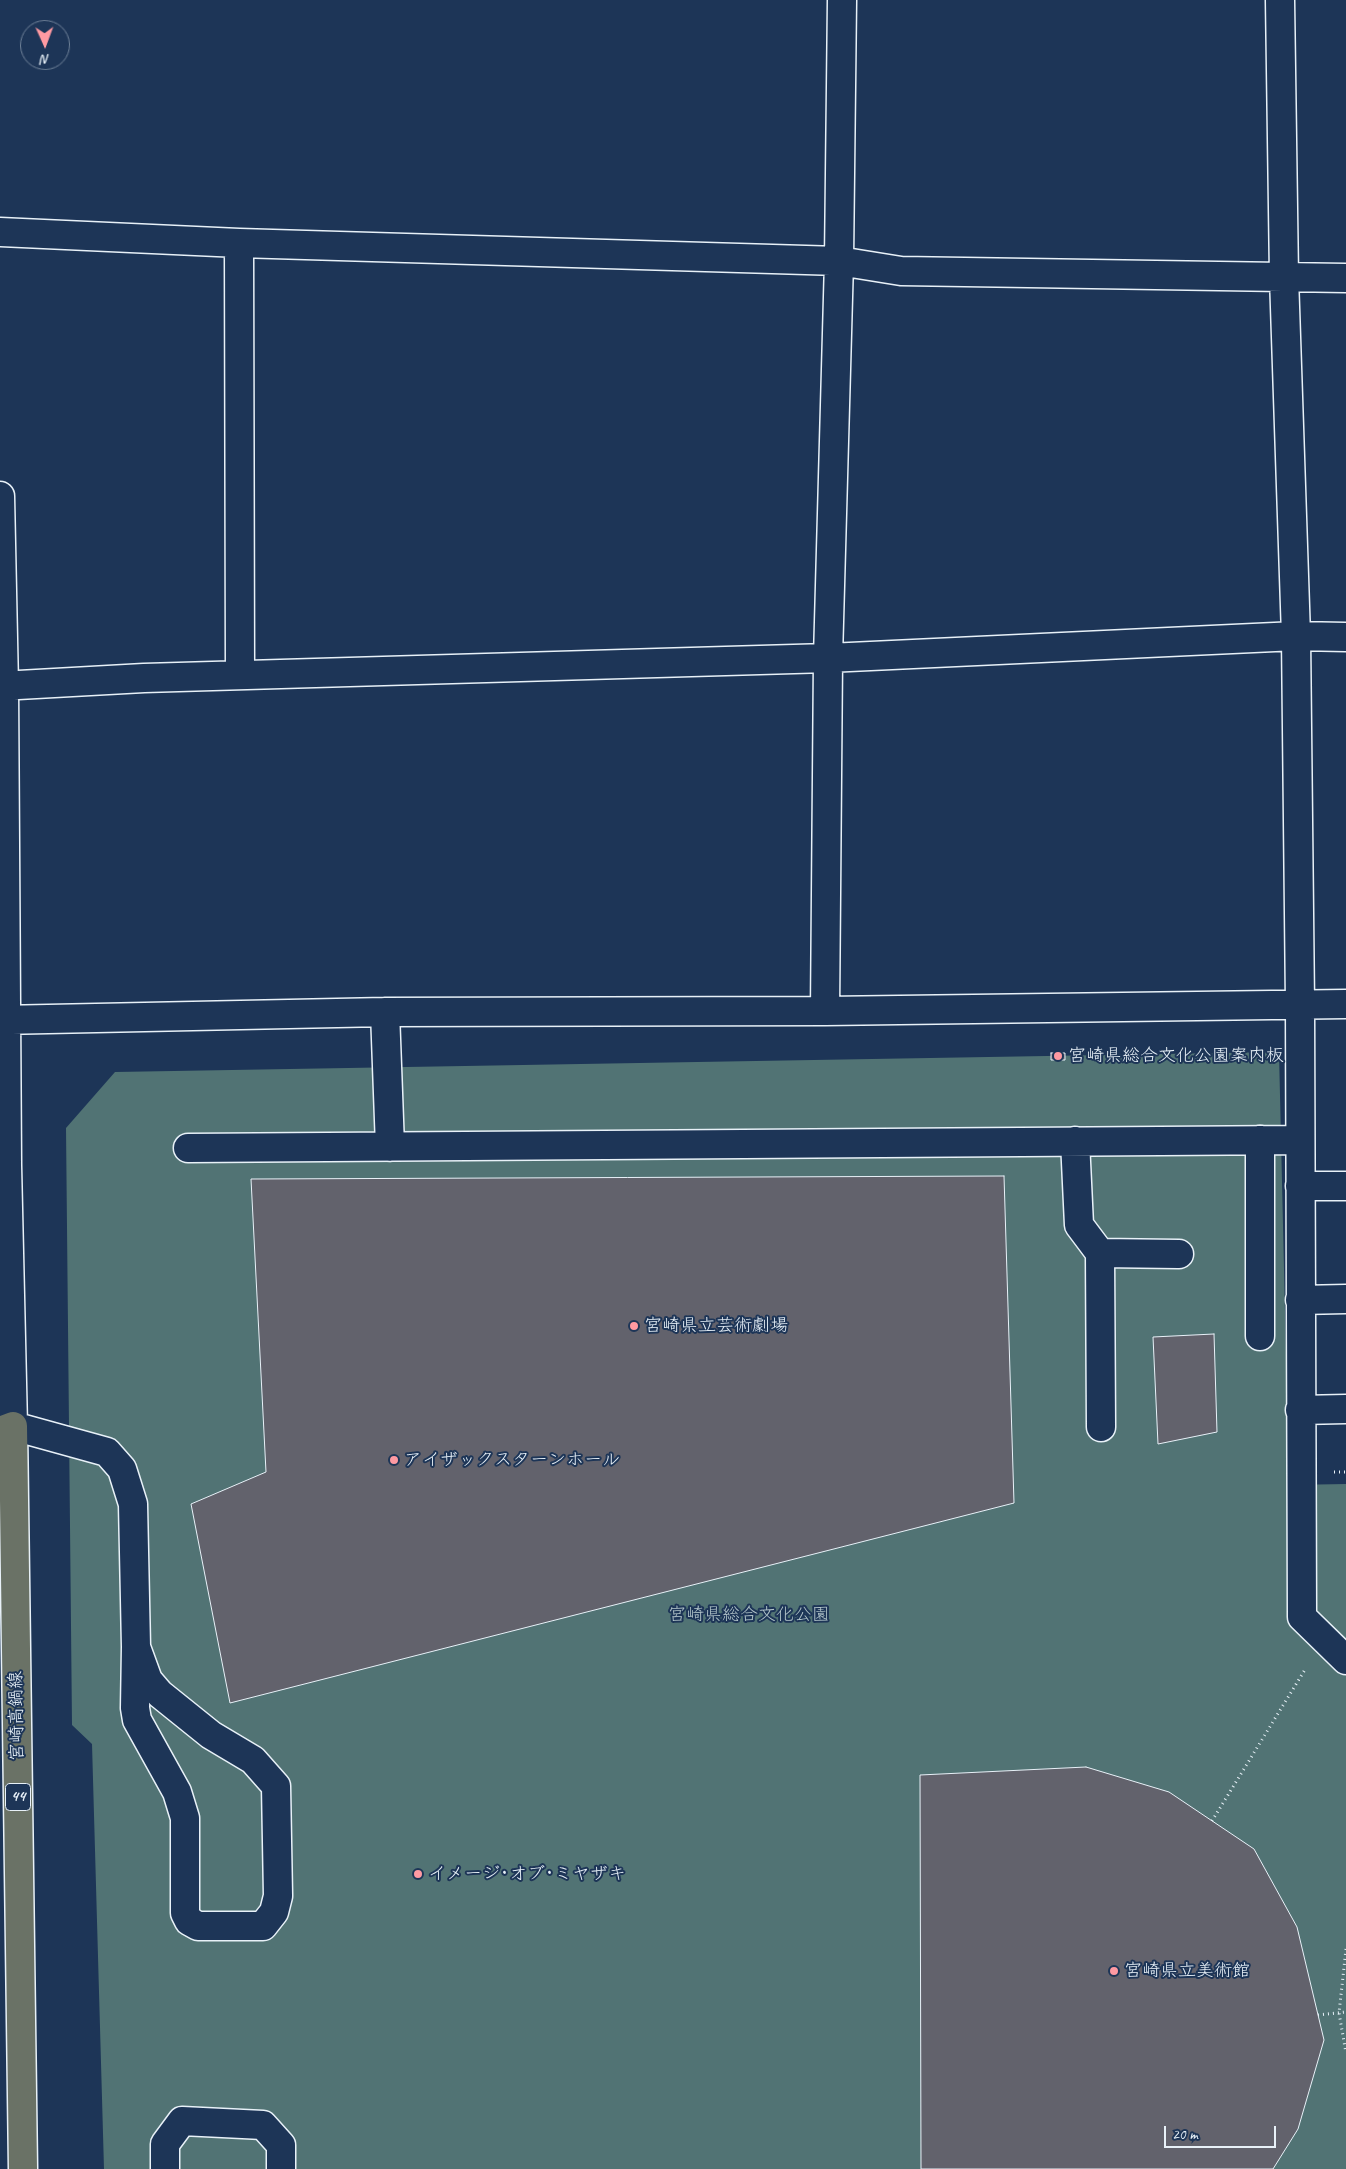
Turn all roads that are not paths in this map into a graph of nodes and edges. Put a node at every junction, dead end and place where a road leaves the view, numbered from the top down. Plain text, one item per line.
1 (842, 0) edge
2 (1280, 0) edge
3 (0, 232) edge
4 (239, 243) junction
5 (839, 261) junction
6 (1284, 277) junction
7 (1346, 278) edge
8 (0, 496) edge
9 (1296, 636) junction
10 (1346, 636) edge
11 (828, 658) junction
12 (240, 675) junction
13 (2, 686) edge
14 (1346, 1004) edge
15 (1300, 1005) junction
16 (825, 1011) junction
17 (385, 1012) junction
18 (2, 1020) edge
19 (1260, 1140) junction
20 (1299, 1140) junction
21 (1075, 1141) junction
22 (390, 1147) junction
23 (188, 1148) dead end
24 (3, 1167) edge
25 (1300, 1186) junction
26 (1346, 1186) edge
27 (1100, 1253) junction
28 (1179, 1254) dead end
29 (1346, 1299) edge
30 (1300, 1300) junction
31 (1260, 1336) dead end
32 (1346, 1409) edge
33 (1300, 1410) junction
34 (1101, 1427) dead end
35 (6, 1428) edge
36 (136, 1647) junction
37 (1346, 1660) edge
38 (23, 2169) edge
39 (165, 2169) edge
40 (282, 2169) edge

1 - 5 street
2 - 6 street
3 - 4 street
4 - 5 street
4 - 12 street
5 - 6 street
5 - 11 street
6 - 7 street
6 - 9 street
8 - 13 street
9 - 10 street
9 - 11 street
9 - 15 street
11 - 12 street
11 - 16 street
12 - 13 street
13 - 18 street
14 - 15 street
15 - 16 street
15 - 20 street
16 - 17 street
17 - 18 street
17 - 22 street
18 - 24 street
19 - 20 street
19 - 21 street
19 - 31 street
20 - 25 street
21 - 22 street
21 - 27 street
22 - 23 street
24 - 35 street
25 - 26 street
25 - 30 street
27 - 28 street
27 - 34 street
29 - 30 street
30 - 33 street
32 - 33 street
33 - 37 street
35 - 36 street
35 - 38 main road, 宮崎高鍋線 / 44
36 - 36 street
39 - 40 street

